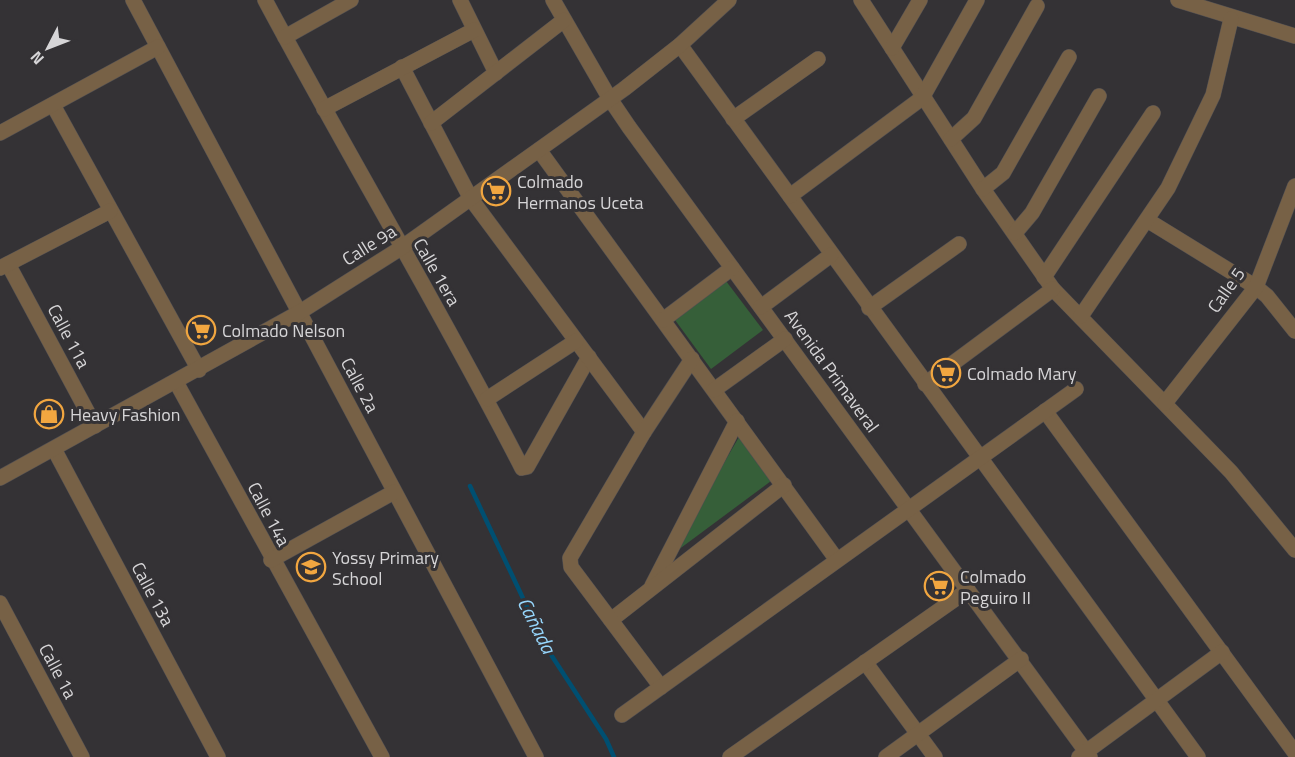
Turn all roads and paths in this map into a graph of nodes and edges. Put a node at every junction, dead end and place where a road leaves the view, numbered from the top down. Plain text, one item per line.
1 (133, 0) edge
2 (265, 0) edge
3 (351, 0) edge
4 (460, 0) edge
5 (554, 0) edge
6 (729, 0) edge
7 (920, 0) edge
8 (977, 0) edge
9 (1178, 0) edge
10 (864, 2) edge
11 (1037, 6) dead end
12 (1216, 7) edge
13 (1231, 18) junction
14 (564, 20) junction
15 (474, 30) junction
16 (1295, 36) edge
17 (285, 37) junction
18 (680, 45) junction
19 (158, 47) junction
20 (892, 48) junction
21 (1069, 57) dead end
22 (818, 58) dead end
23 (402, 67) junction
24 (496, 73) junction
25 (1099, 96) dead end
26 (922, 98) junction
27 (610, 99) junction
28 (53, 105) junction
29 (324, 109) junction
30 (1153, 113) dead end
31 (733, 119) junction
32 (431, 123) junction
33 (0, 133) edge
34 (951, 139) junction
35 (539, 150) junction
36 (1295, 186) edge
37 (983, 189) junction
38 (790, 196) junction
39 (471, 199) junction
40 (110, 211) junction
41 (1147, 220) junction
42 (1015, 233) junction
43 (959, 244) dead end
44 (401, 248) junction
45 (831, 255) junction
46 (4, 266) edge
47 (732, 268) junction
48 (1048, 283) junction
49 (1256, 288) junction
50 (761, 307) junction
51 (869, 308) junction
52 (300, 312) junction
53 (1081, 316) junction
54 (663, 320) junction
55 (1295, 331) edge
56 (785, 339) junction
57 (576, 340) junction
58 (589, 357) junction
59 (692, 359) junction
60 (199, 369) junction
61 (176, 382) junction
62 (925, 384) junction
63 (1076, 389) dead end
64 (714, 390) junction
65 (487, 399) junction
66 (1165, 403) junction
67 (1045, 411) junction
68 (737, 421) junction
69 (95, 426) junction
70 (644, 432) junction
71 (54, 449) junction
72 (980, 458) junction
73 (0, 478) edge
74 (784, 485) junction
75 (394, 492) junction
76 (909, 509) junction
77 (1295, 550) edge
78 (271, 560) junction
79 (837, 560) junction
80 (649, 590) junction
81 (968, 590) junction
82 (0, 603) edge
83 (611, 620) junction
84 (1222, 652) junction
85 (1021, 659) junction
86 (865, 662) junction
87 (661, 687) junction
88 (1158, 701) junction
89 (622, 715) dead end
90 (919, 733) junction
91 (1295, 753) edge
92 (1085, 755) edge
93 (82, 757) edge
94 (218, 757) edge
95 (382, 757) edge
96 (536, 757) edge
97 (730, 757) edge
98 (886, 757) edge
99 (935, 757) edge
100 (1198, 757) edge

1 - 19 street, Calle 2a
2 - 17 street, Calle 1era
3 - 17 street
4 - 15 street
5 - 14 street, Avenida Primaveral
6 - 18 street, Calle 9a
7 - 20 street
8 - 26 street
9 - 12 street
10 - 20 street
11 - 34 street
12 - 13 street
13 - 16 street
13 - 41 street
14 - 24 street
14 - 27 street, Avenida Primaveral
15 - 23 street
15 - 24 street
17 - 29 street, Calle 1era
18 - 27 street, Calle 9a
18 - 31 street
19 - 28 street
19 - 52 street, Calle 2a
20 - 26 street
21 - 37 street
22 - 31 street
23 - 29 street
23 - 32 street
24 - 32 street
25 - 42 street
26 - 34 street
26 - 38 street
27 - 35 street, Calle 9a
27 - 47 street, Avenida Primaveral
28 - 33 street
28 - 40 street
29 - 44 street, Calle 1era
30 - 48 street
31 - 38 street
32 - 39 street
34 - 37 street
35 - 39 street, Calle 9a
35 - 54 street
36 - 49 street, Calle 5
37 - 42 street
38 - 45 street
39 - 44 street, Calle 9a
39 - 57 street
40 - 46 street
40 - 60 street
41 - 49 street
41 - 53 street
42 - 48 street
43 - 51 street
44 - 52 street, Calle 9a
44 - 65 street, Calle 1era
45 - 50 street
45 - 51 street
46 - 69 street, Calle 11a
47 - 50 street, Avenida Primaveral
47 - 54 street
48 - 53 street
48 - 62 street
49 - 55 street
49 - 66 street, Calle 5
50 - 56 street, Avenida Primaveral
51 - 62 street
52 - 60 street, Calle 9a
52 - 75 street, Calle 2a
53 - 66 street
54 - 59 street
56 - 64 street
56 - 76 street, Avenida Primaveral
57 - 58 street
57 - 65 street
58 - 65 street, Calle 1era
58 - 70 street
59 - 64 street
59 - 70 street
60 - 61 street, Calle 9a
61 - 69 street, Calle 9a
61 - 78 street, Calle 14a
62 - 72 street
63 - 67 street
64 - 68 street
66 - 77 street
67 - 72 street
67 - 84 street
68 - 74 street
68 - 80 street
69 - 71 street, Calle 9a
70 - 83 street
71 - 73 street, Calle 9a
71 - 94 street, Calle 13a
72 - 76 street
72 - 88 street
74 - 79 street
74 - 80 street
75 - 78 street
75 - 96 street, Calle 2a
76 - 79 street
76 - 81 street, Avenida Primaveral
78 - 95 street, Calle 14a
79 - 87 street
80 - 83 street
81 - 85 street, Avenida Primaveral
81 - 86 street
82 - 93 street, Calle 1a
83 - 87 street
84 - 88 street
84 - 91 street
85 - 90 street
85 - 92 street, Avenida Primaveral
86 - 90 street
86 - 97 street
87 - 89 street
88 - 92 street
88 - 100 street
90 - 98 street
90 - 99 street

